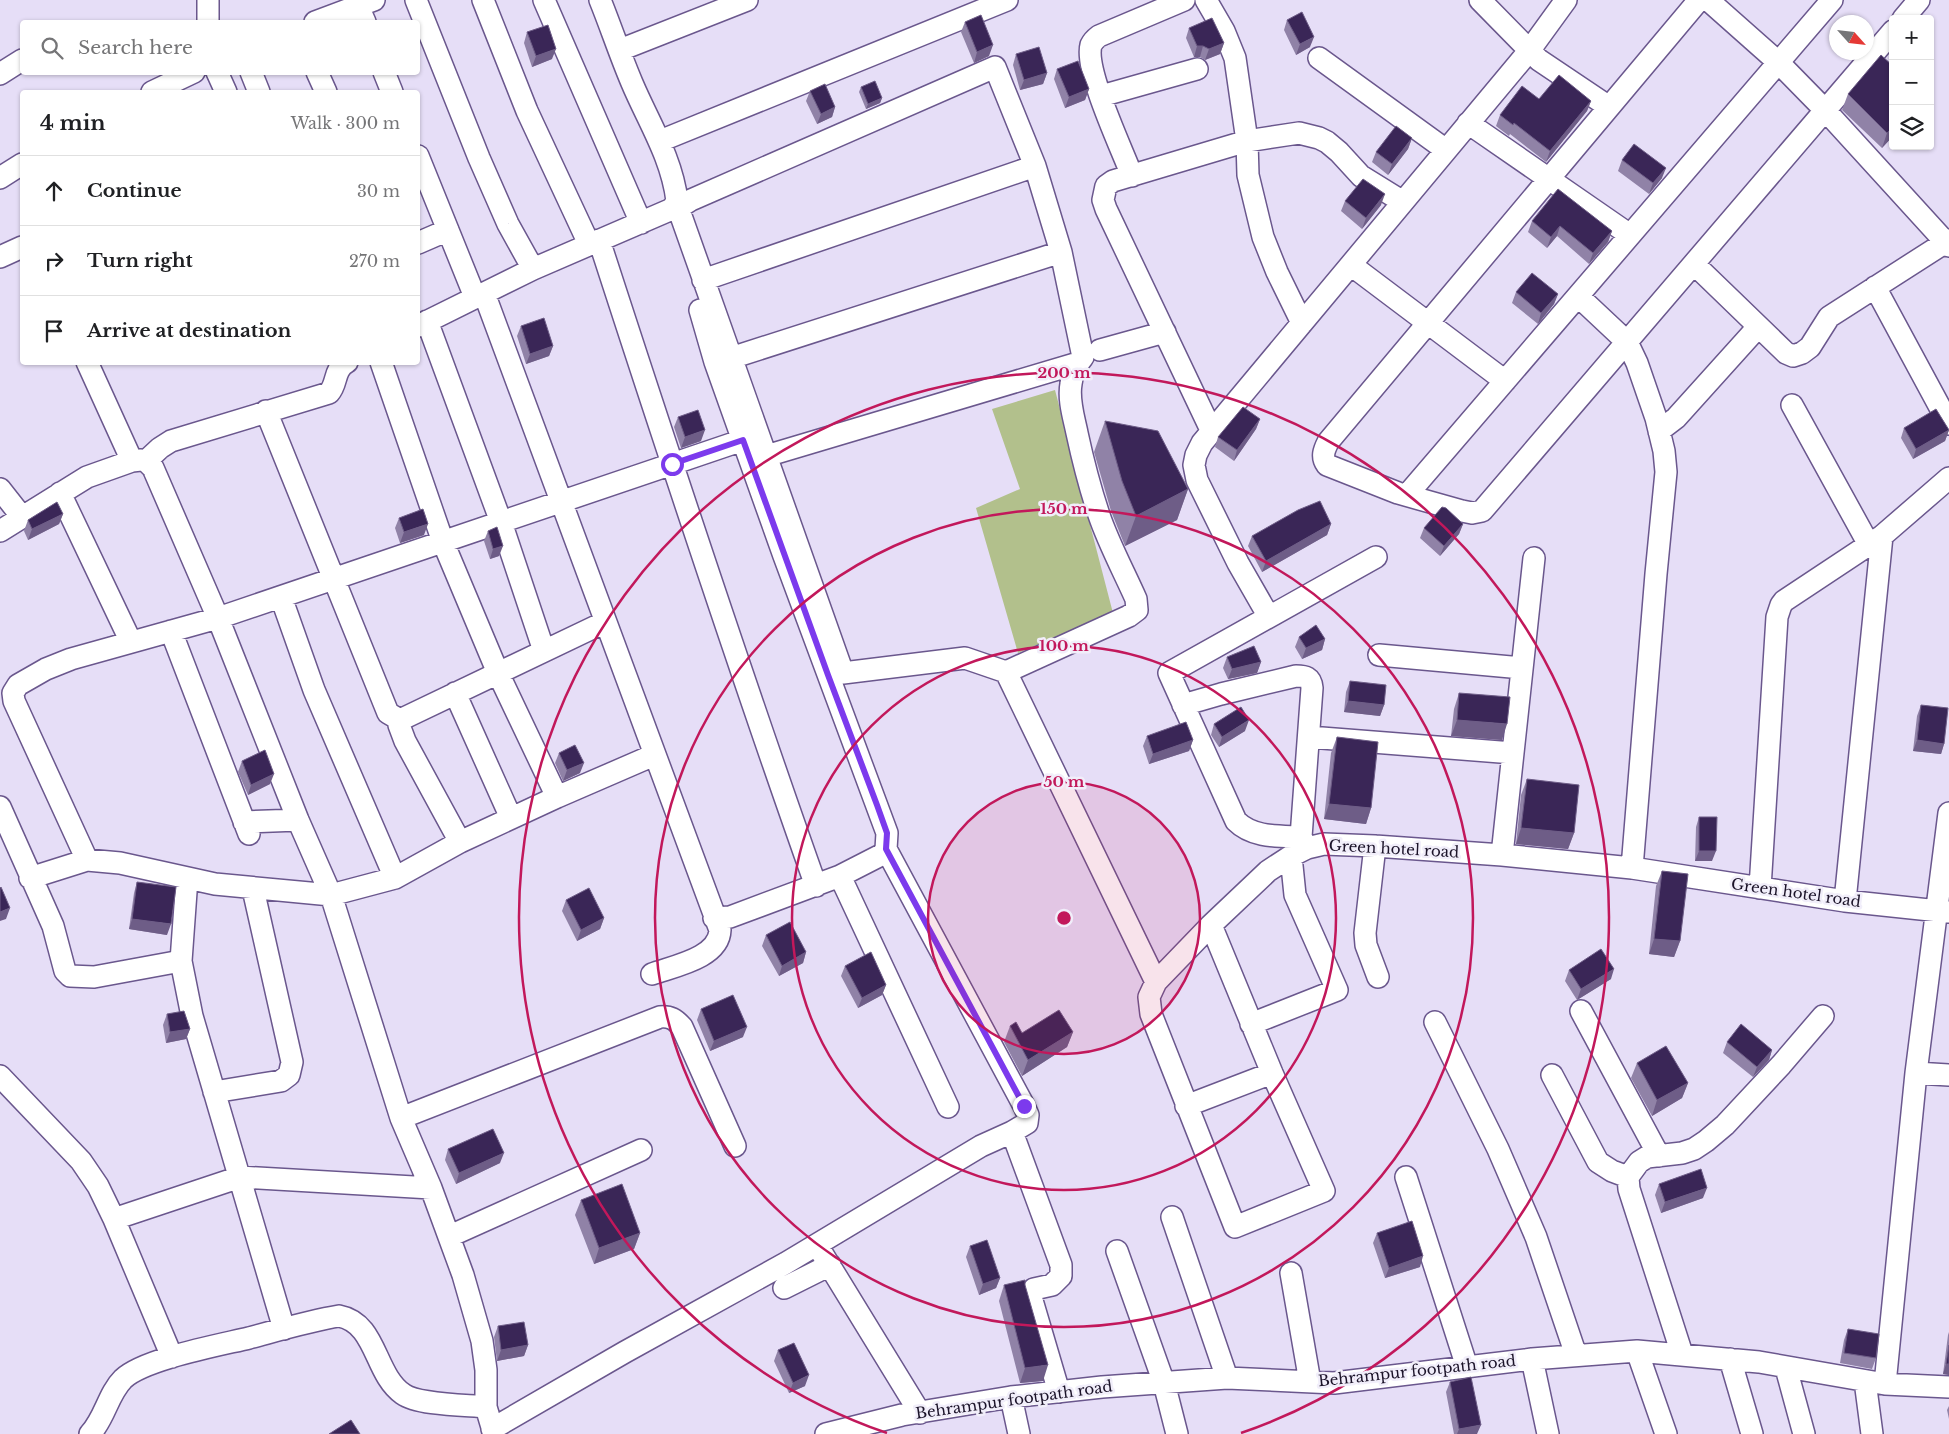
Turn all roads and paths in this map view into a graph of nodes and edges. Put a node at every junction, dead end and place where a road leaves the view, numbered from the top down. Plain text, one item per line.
1 (208, 0) edge
2 (416, 0) edge
3 (483, 0) edge
4 (544, 0) edge
5 (600, 0) edge
6 (746, 0) edge
7 (1007, 0) edge
8 (1184, 0) edge
9 (1206, 0) edge
10 (1480, 0) edge
11 (1566, 0) edge
12 (1699, 0) edge
13 (1708, 0) edge
14 (1832, 0) edge
15 (1919, 0) edge
16 (366, 6) edge
17 (1906, 15) edge
18 (208, 20) edge
19 (321, 20) edge
20 (1889, 36) edge
21 (620, 50) junction
22 (1529, 51) junction
23 (1319, 58) dead end
24 (20, 61) edge
25 (1779, 63) junction
26 (1197, 70) dead end
27 (0, 74) edge
28 (188, 75) edge
29 (218, 75) edge
30 (252, 75) edge
31 (318, 75) edge
32 (385, 75) edge
33 (156, 90) edge
34 (225, 90) edge
35 (258, 90) edge
36 (325, 90) edge
37 (391, 90) edge
38 (1101, 96) junction
39 (1609, 108) junction
40 (1825, 110) junction
41 (1468, 123) junction
42 (660, 141) junction
43 (1248, 141) junction
44 (1446, 150) junction
45 (420, 161) edge
46 (20, 165) edge
47 (1035, 166) junction
48 (1132, 176) junction
49 (0, 178) edge
50 (1549, 179) junction
51 (1403, 202) junction
52 (672, 209) junction
53 (641, 223) junction
54 (448, 230) junction
55 (1630, 235) junction
56 (420, 242) edge
57 (594, 242) junction
58 (1948, 243) edge
59 (20, 248) edge
60 (1061, 252) junction
61 (0, 257) edge
62 (1694, 264) junction
63 (1350, 265) junction
64 (533, 269) junction
65 (703, 280) junction
66 (1875, 287) junction
67 (480, 295) junction
68 (1578, 296) junction
69 (1302, 323) junction
70 (422, 324) edge
71 (1429, 324) junction
72 (1758, 327) junction
73 (1165, 332) junction
74 (1628, 342) junction
75 (1100, 350) dead end
76 (731, 358) junction
77 (1078, 363) junction
78 (89, 365) edge
79 (342, 365) edge
80 (382, 365) edge
81 (1505, 381) junction
82 (1792, 405) dead end
83 (266, 411) junction
84 (1949, 424) edge
85 (1659, 431) junction
86 (1212, 432) junction
87 (743, 440) junction
88 (766, 456) junction
89 (139, 461) junction
90 (672, 464) junction
91 (1949, 478) edge
92 (0, 489) edge
93 (60, 493) junction
94 (1407, 495) junction
95 (561, 502) junction
96 (22, 517) junction
97 (500, 522) junction
98 (0, 531) edge
99 (1875, 540) junction
100 (443, 542) junction
101 (1376, 557) dead end
102 (1534, 558) dead end
103 (335, 578) junction
104 (281, 597) junction
105 (1269, 617) junction
106 (218, 618) junction
107 (605, 622) junction
108 (171, 631) junction
109 (131, 642) junction
110 (544, 651) junction
111 (1379, 655) dead end
112 (1522, 668) junction
113 (1006, 672) junction
114 (498, 673) junction
115 (455, 693) junction
116 (1183, 705) junction
117 (400, 720) junction
118 (1309, 737) junction
119 (1513, 753) junction
120 (654, 754) junction
121 (557, 797) junction
122 (0, 807) edge
123 (1949, 813) edge
124 (511, 818) junction
125 (298, 820) junction
126 (460, 842) junction
127 (1375, 846) junction
128 (1300, 847) junction
129 (886, 849) junction
130 (1502, 855) junction
131 (87, 860) junction
132 (1632, 868) junction
133 (840, 876) junction
134 (30, 878) junction
135 (187, 878) junction
136 (395, 878) junction
137 (816, 886) junction
138 (1760, 888) junction
139 (253, 889) junction
140 (331, 895) junction
141 (1844, 901) junction
142 (1943, 912) edge
143 (714, 918) junction
144 (1211, 925) junction
145 (181, 961) junction
146 (652, 974) dead end
147 (1378, 977) dead end
148 (1156, 982) junction
149 (1582, 1011) dead end
150 (1823, 1016) dead end
151 (1435, 1022) dead end
152 (1252, 1024) junction
153 (1272, 1073) junction
154 (1916, 1073) junction
155 (1552, 1075) dead end
156 (1949, 1075) edge
157 (0, 1076) edge
158 (214, 1092) junction
159 (1186, 1106) junction
160 (948, 1107) dead end
161 (401, 1118) junction
162 (1012, 1132) junction
163 (735, 1146) dead end
164 (641, 1150) dead end
165 (1659, 1156) junction
166 (240, 1176) junction
167 (1406, 1177) dead end
168 (1628, 1177) junction
169 (431, 1188) junction
170 (1172, 1217) dead end
171 (114, 1219) junction
172 (450, 1236) junction
173 (817, 1245) junction
174 (1117, 1251) dead end
175 (830, 1265) junction
176 (1291, 1273) dead end
177 (784, 1288) dead end
178 (284, 1329) junction
179 (1637, 1350) junction
180 (1682, 1354) junction
181 (1576, 1355) junction
182 (172, 1357) junction
183 (1532, 1359) junction
184 (1730, 1359) junction
185 (1467, 1367) junction
186 (1786, 1368) junction
187 (1227, 1378) junction
188 (1310, 1382) junction
189 (1875, 1382) junction
190 (1164, 1383) junction
191 (1949, 1387) edge
192 (1058, 1392) junction
193 (1011, 1397) junction
194 (486, 1407) junction
195 (920, 1413) junction
196 (493, 1431) edge
197 (90, 1434) edge
198 (826, 1434) edge
199 (1019, 1434) edge
200 (1177, 1434) edge
201 (1548, 1434) edge
202 (1666, 1434) edge
203 (1752, 1434) edge
204 (1804, 1434) edge
205 (1872, 1434) edge

1 - 18 street
2 - 64 street
3 - 57 street
4 - 53 street
5 - 21 street
6 - 21 street
7 - 42 street
8 - 38 street
9 - 43 street
10 - 22 street
11 - 22 street
12 - 39 street
13 - 25 street
14 - 25 street
15 - 17 street
16 - 19 street
20 - 40 street
21 - 42 street
22 - 39 street
22 - 41 street
23 - 44 street
24 - 27 street
25 - 40 street
25 - 55 street
26 - 38 street
28 - 33 street
29 - 34 street
30 - 35 street
31 - 36 street
32 - 37 street
38 - 48 street
39 - 50 street
40 - 58 street
40 - 62 street
41 - 44 street
41 - 50 street
42 - 52 street
43 - 48 street
43 - 51 street
43 - 69 street
44 - 51 street
45 - 54 street
46 - 49 street
47 - 60 street
47 - 65 street
47 - 65 street
48 - 73 street
50 - 55 street
50 - 71 street
51 - 63 street
52 - 53 street
52 - 87 street
53 - 57 street
54 - 56 street
54 - 67 street
55 - 68 street
57 - 64 street
57 - 90 street
58 - 66 street
59 - 61 street
60 - 76 street
60 - 77 street
62 - 72 street
62 - 74 street
63 - 69 street
63 - 71 street
64 - 67 street
65 - 76 street
66 - 72 street
66 - 84 street
67 - 70 street
67 - 95 street
68 - 74 street
68 - 81 street
69 - 86 street
70 - 97 street
71 - 81 street
71 - 94 street
72 - 85 street
73 - 75 street
73 - 86 street
74 - 85 street
74 - 94 street
76 - 88 street
77 - 88 street
77 - 113 street
78 - 89 street
79 - 83 street
80 - 100 street
81 - 94 street
82 - 99 street
83 - 89 street
83 - 103 street
85 - 132 street
86 - 105 street
87 - 90 street
87 - 129 street
88 - 113 street
89 - 93 street
89 - 106 street
90 - 95 street
90 - 137 street
91 - 99 street
92 - 96 street
93 - 96 street
93 - 109 street
95 - 97 street
95 - 107 street
96 - 98 street
97 - 100 street
97 - 110 street
99 - 138 street
99 - 141 street
100 - 103 street
100 - 114 street
101 - 105 street
102 - 112 street
103 - 104 street
103 - 117 street
104 - 106 street
104 - 136 street
105 - 116 street
106 - 108 street
106 - 125 street
107 - 110 street
107 - 120 street
108 - 109 street
108 - 125 street
109 - 131 street
110 - 114 street
111 - 112 street
112 - 119 street
113 - 148 street
114 - 115 street
114 - 121 street
115 - 117 street
115 - 124 street
116 - 118 street
116 - 128 street
117 - 126 street
118 - 119 street
118 - 128 street
119 - 130 street
120 - 121 street
120 - 143 street
121 - 124 street
122 - 134 street
123 - 142 street
124 - 126 street
125 - 140 street
126 - 136 street
127 - 128 street, Green hotel road
127 - 130 street, Green hotel road
127 - 147 street
128 - 144 street, Green hotel road
128 - 152 street
129 - 133 street
129 - 162 street
130 - 132 street, Green hotel road
131 - 134 street
131 - 135 street
132 - 138 street, Green hotel road
133 - 137 street
133 - 160 street
134 - 145 street
135 - 139 street
135 - 145 street
136 - 140 street
137 - 143 street
138 - 141 street, Green hotel road
139 - 140 street
139 - 158 street
140 - 161 street
141 - 142 street, Green hotel road
142 - 154 street
143 - 146 street
144 - 148 street, Green hotel road
144 - 152 street
145 - 158 street
148 - 159 street, Green hotel road
149 - 165 street
150 - 165 street
151 - 181 street
152 - 153 street
153 - 159 street
153 - 159 street, Green hotel road
154 - 156 street
154 - 189 street
155 - 168 street
157 - 171 street
158 - 166 street
161 - 163 street
161 - 169 street
162 - 173 street
162 - 192 street
164 - 172 street
165 - 168 street
166 - 169 street
166 - 171 street
166 - 178 street
167 - 185 street
168 - 180 street
169 - 172 street
170 - 187 street
171 - 182 street
172 - 194 street
173 - 175 street
173 - 196 street
174 - 190 street
175 - 177 street
175 - 195 street
176 - 188 street
178 - 182 street
178 - 194 street
179 - 180 street, Behrampur footpath road
179 - 181 street, Behrampur footpath road
179 - 202 street
180 - 184 street, Behrampur footpath road
181 - 183 street, Behrampur footpath road
182 - 197 street
183 - 185 street, Behrampur footpath road
183 - 201 street
184 - 186 street, Behrampur footpath road
184 - 203 street
185 - 188 street, Behrampur footpath road
186 - 189 street, Behrampur footpath road
186 - 204 street
187 - 188 street, Behrampur footpath road
187 - 190 street, Behrampur footpath road
189 - 191 street, Behrampur footpath road
189 - 205 street
190 - 192 street, Behrampur footpath road
190 - 200 street
192 - 193 street, Behrampur footpath road
193 - 195 street, Behrampur footpath road
193 - 199 street
194 - 196 street
195 - 198 street, Behrampur footpath road

